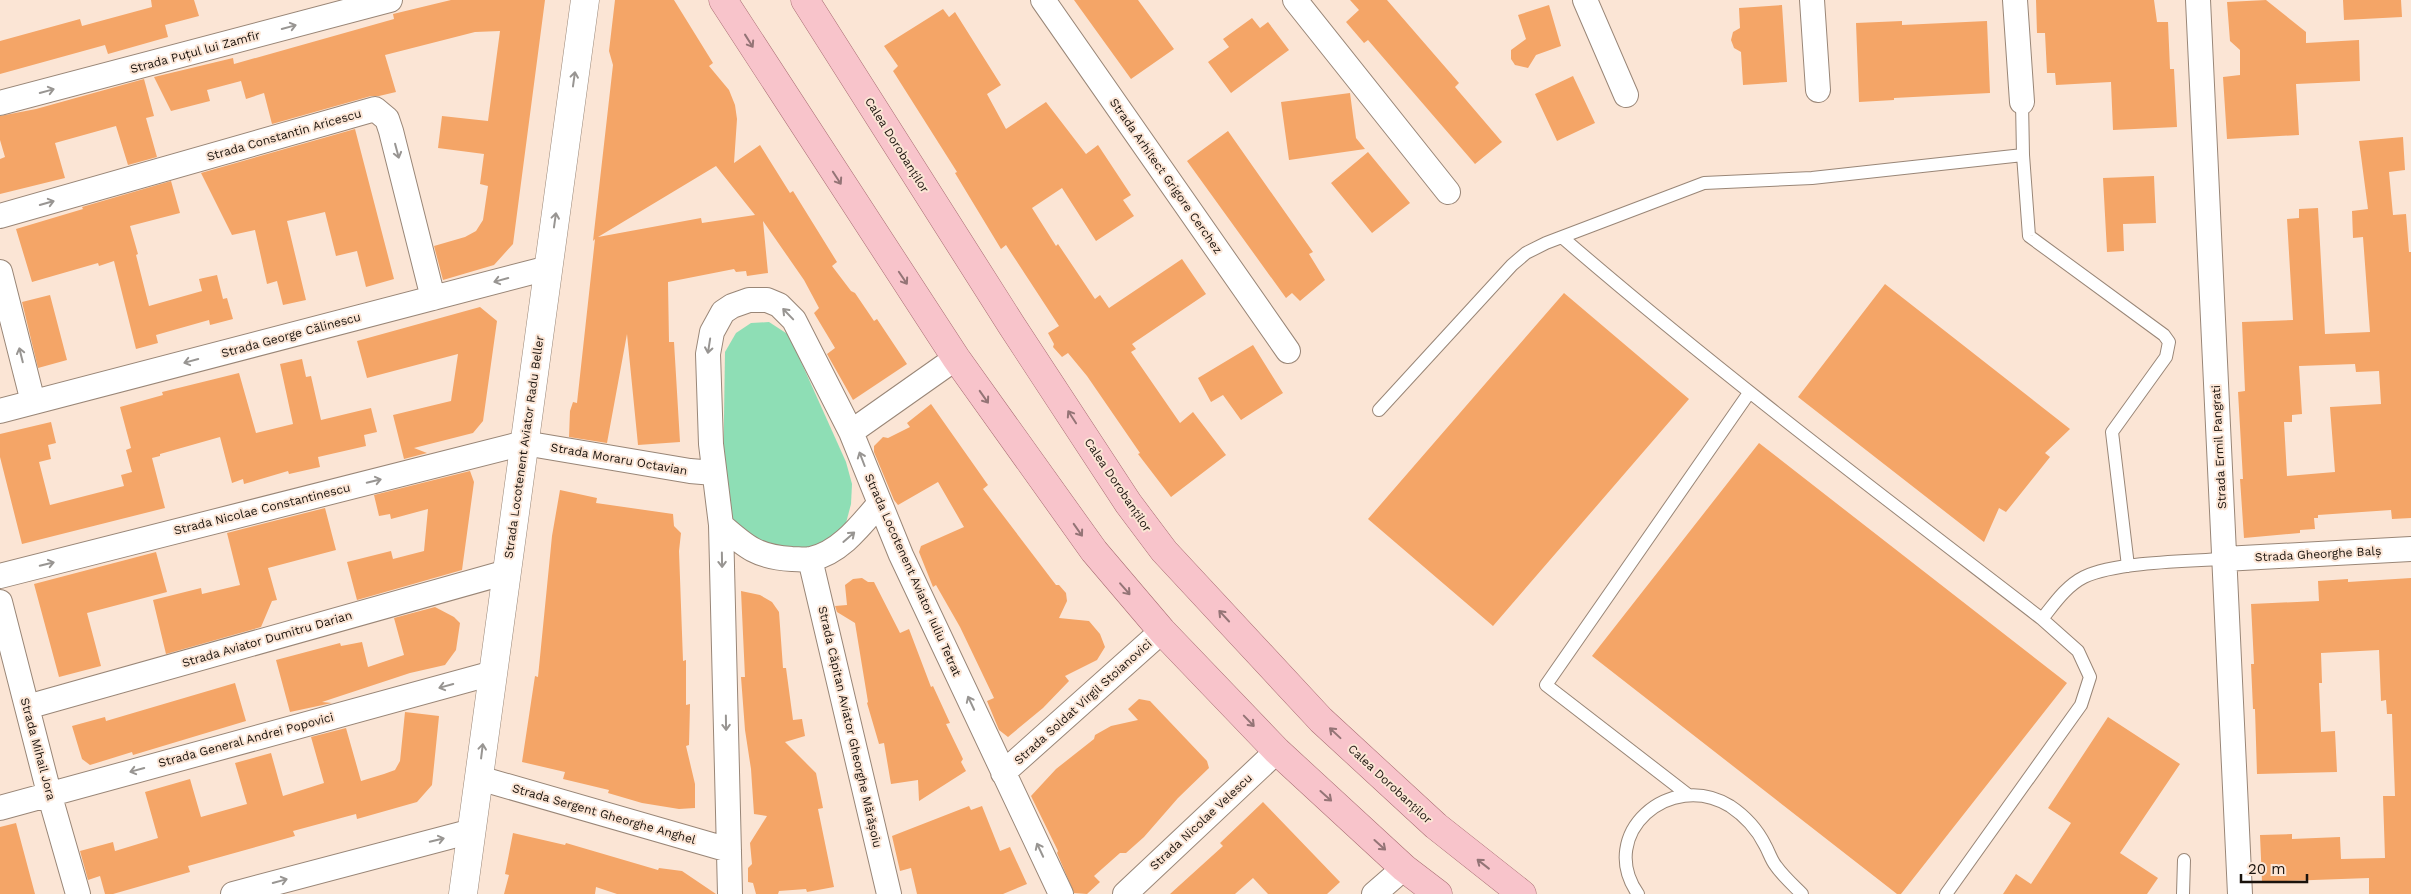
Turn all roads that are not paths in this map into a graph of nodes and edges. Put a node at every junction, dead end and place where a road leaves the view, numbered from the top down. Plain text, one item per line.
1 (390, 0) edge
2 (585, 0) edge
3 (723, 0) edge
4 (805, 0) edge
5 (1043, 0) edge
6 (1295, 0) edge
7 (1585, 0) edge
8 (1812, 0) edge
9 (2016, 0) edge
10 (2198, 0) edge
11 (1818, 90) dead end
12 (1626, 95) dead end
13 (2022, 102) joint
14 (0, 103) edge
15 (2023, 155) junction
16 (1448, 192) dead end
17 (0, 216) edge
18 (1563, 238) junction
19 (548, 268) junction
20 (0, 272) edge
21 (433, 298) junction
22 (1288, 351) dead end
23 (956, 358) junction
24 (1749, 393) junction
25 (33, 402) junction
26 (1379, 410) dead end
27 (0, 411) edge
28 (851, 432) junction
29 (524, 443) junction
30 (714, 473) junction
31 (879, 504) junction
32 (721, 524) junction
33 (2411, 549) edge
34 (810, 559) junction
35 (2224, 559) junction
36 (2128, 566) junction
37 (507, 572) junction
38 (0, 576) edge
39 (0, 602) edge
40 (2042, 620) junction
41 (1162, 631) junction
42 (493, 673) junction
43 (27, 707) junction
44 (1277, 751) junction
45 (1003, 773) junction
46 (479, 778) junction
47 (49, 793) junction
48 (1687, 794) junction
49 (0, 808) edge
50 (472, 831) junction
51 (728, 850) junction
52 (2184, 860) dead end
53 (1404, 868) junction
54 (78, 894) edge
55 (233, 894) edge
56 (463, 894) edge
57 (730, 894) edge
58 (889, 894) edge
59 (1061, 894) edge
60 (1125, 894) edge
61 (1374, 894) edge
62 (1438, 894) edge
63 (1522, 894) edge
64 (1638, 894) edge
65 (1802, 894) edge
66 (1946, 894) edge
67 (2183, 894) edge
68 (2240, 894) edge

14 -> 1 street, Strada Puțul lui Zamfir
19 -> 2 street, Strada Locotenent Aviator Radu Beller
3 -> 23 main road
63 -> 4 main road, Calea Dorobanților
5 - 22 street, Strada Arhitect Grigore Cerchez
6 - 16 street
7 - 12 street
8 - 11 street
9 - 13 street
10 - 35 street, Strada Ermil Pangrati
13 - 15 lane
15 - 18 lane
15 - 36 lane
17 -> 21 street, Strada Constantin Aricescu
18 - 24 lane
18 - 26 lane
19 -> 21 street, Strada George Călinescu
19 - 29 street, Strada Locotenent Aviator Radu Beller
25 -> 20 street
21 -> 25 street, Strada George Călinescu
23 - 28 street
23 -> 41 main road
24 - 40 lane
24 - 48 lane
25 - 27 street, Strada George Călinescu
28 -> 30 street, Strada Locotenent Aviator Iuliu Tetrat
31 -> 28 street, Strada Locotenent Aviator Iuliu Tetrat
29 - 30 street, Strada Moraru Octavian
29 - 37 street, Strada Locotenent Aviator Radu Beller
38 -> 29 street, Strada Nicolae Constantinescu
30 - 32 street
34 -> 31 street
45 -> 31 street, Strada Locotenent Aviator Iuliu Tetrat
32 - 34 street
32 -> 51 street
33 - 35 street, Strada Gheorghe Balș
34 - 58 street, Strada Căpitan Aviator Gheorghe Mărășoiu
35 - 36 lane
35 - 68 street, Strada Ermil Pangrati
36 - 40 lane
37 - 42 street, Strada Locotenent Aviator Radu Beller
37 - 43 street, Strada Aviator Dumitru Darian
39 - 43 street, Strada Mihail Jora
40 - 66 lane
41 -> 44 main road
41 - 45 street, Strada Soldat Virgil Stoianovici
46 -> 42 street, Strada Locotenent Aviator Radu Beller
42 -> 47 street, Strada General Andrei Popovici
43 - 47 street, Strada Mihail Jora
44 -> 53 main road
44 - 60 street, Strada Nicolae Velescu
59 -> 45 street, Strada Locotenent Aviator Iuliu Tetrat
46 - 50 street, Strada Locotenent Aviator Radu Beller
46 - 51 street, Strada Sergent Gheorghe Anghel
47 - 49 street, Strada General Andrei Popovici
47 - 54 street, Strada Mihail Jora
48 - 64 lane
48 - 65 lane
55 -> 50 street
50 - 56 street, Strada Locotenent Aviator Radu Beller
51 - 57 street
52 - 67 lane
53 - 61 street
53 - 62 main road

